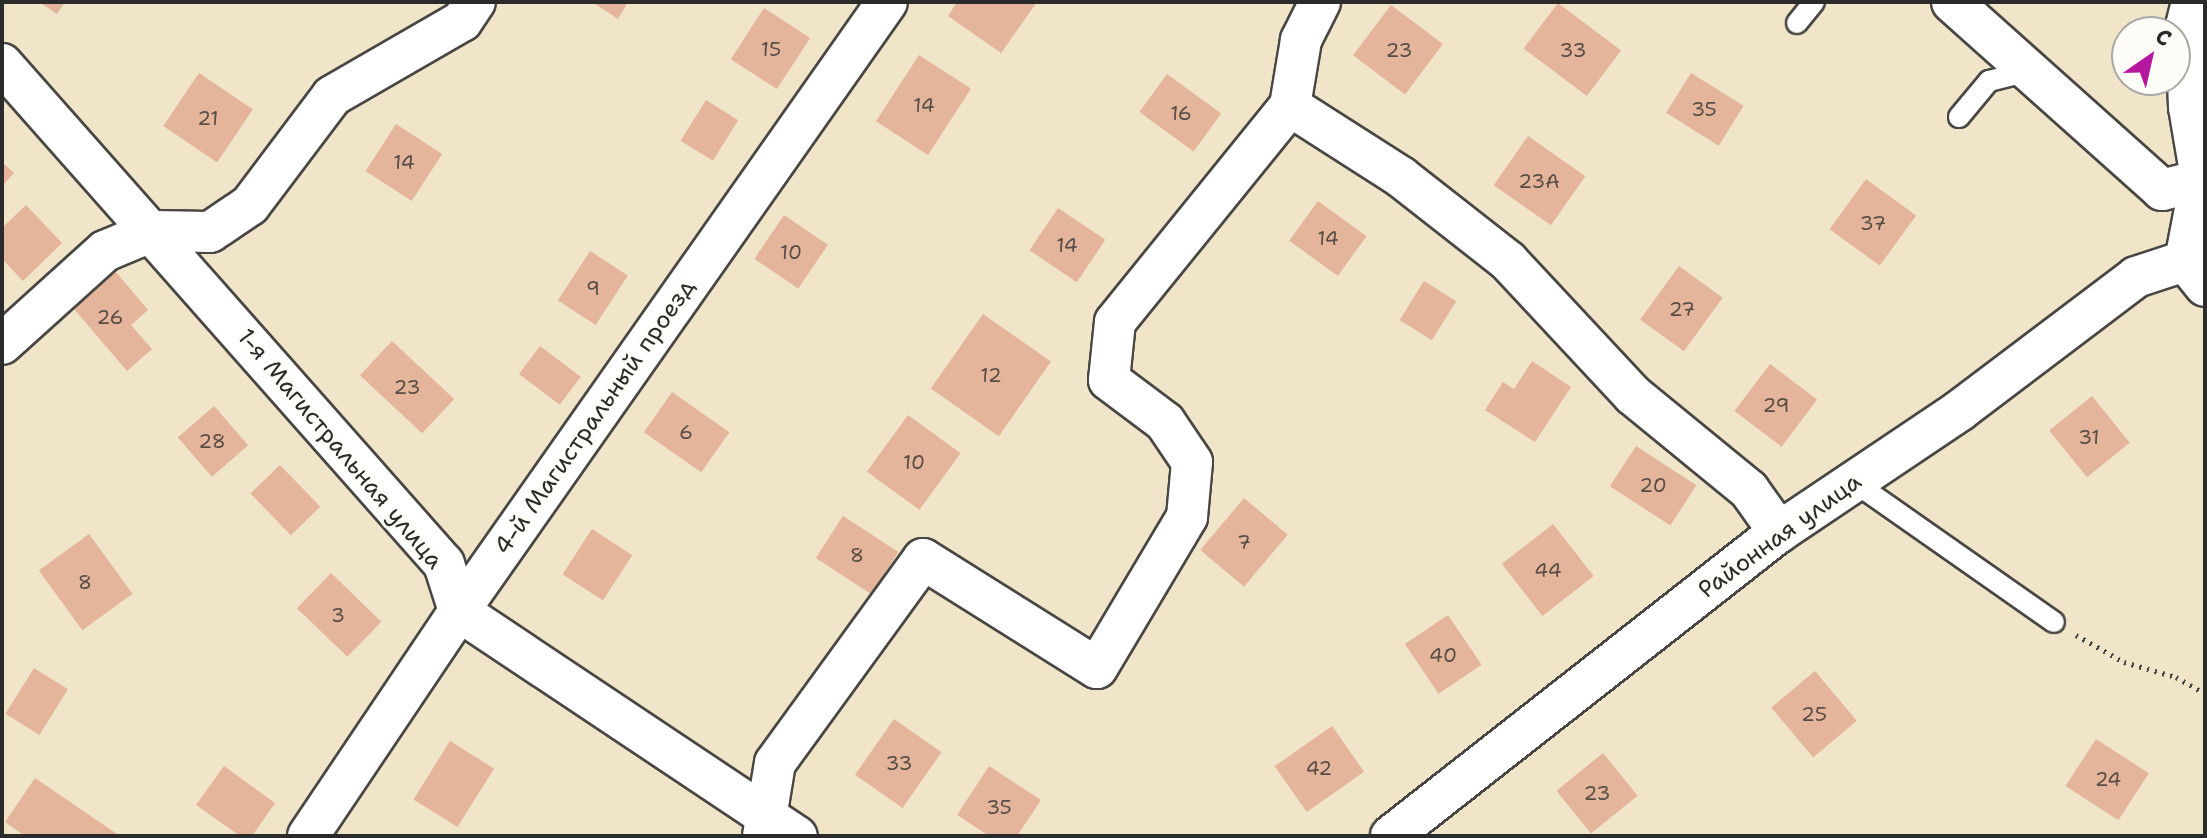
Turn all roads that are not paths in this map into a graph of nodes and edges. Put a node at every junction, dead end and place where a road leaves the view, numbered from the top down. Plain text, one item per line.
1 (475, 2) edge
2 (887, 2) edge
3 (1320, 2) edge
4 (1814, 2) edge
5 (1952, 2) edge
6 (2192, 2) edge
7 (1797, 23) dead end
8 (2, 64) edge
9 (2029, 71) junction
10 (1290, 106) junction
11 (1959, 117) dead end
12 (2203, 178) edge
13 (153, 231) junction
14 (2195, 274) edge
15 (2, 344) edge
16 (1854, 482) junction
17 (1779, 532) junction
18 (459, 611) junction
19 (2054, 622) road end
20 (775, 829) edge
21 (308, 836) edge
22 (1391, 836) edge

1 - 13 street
2 - 18 street, 4-й Магистральный проезд
3 - 10 street
4 - 7 lane
5 - 9 street
6 - 12 street
8 - 13 street, 1-я Магистральная улица
9 - 11 lane
9 - 12 street
10 - 17 street
10 - 20 street
12 - 14 street
13 - 15 street
13 - 18 street, 1-я Магистральная улица
14 - 16 street, Районная улица
16 - 17 street, Районная улица
16 - 19 lane
17 - 22 street, Районная улица
18 - 20 street
18 - 21 street, 4-й Магистральный проезд

